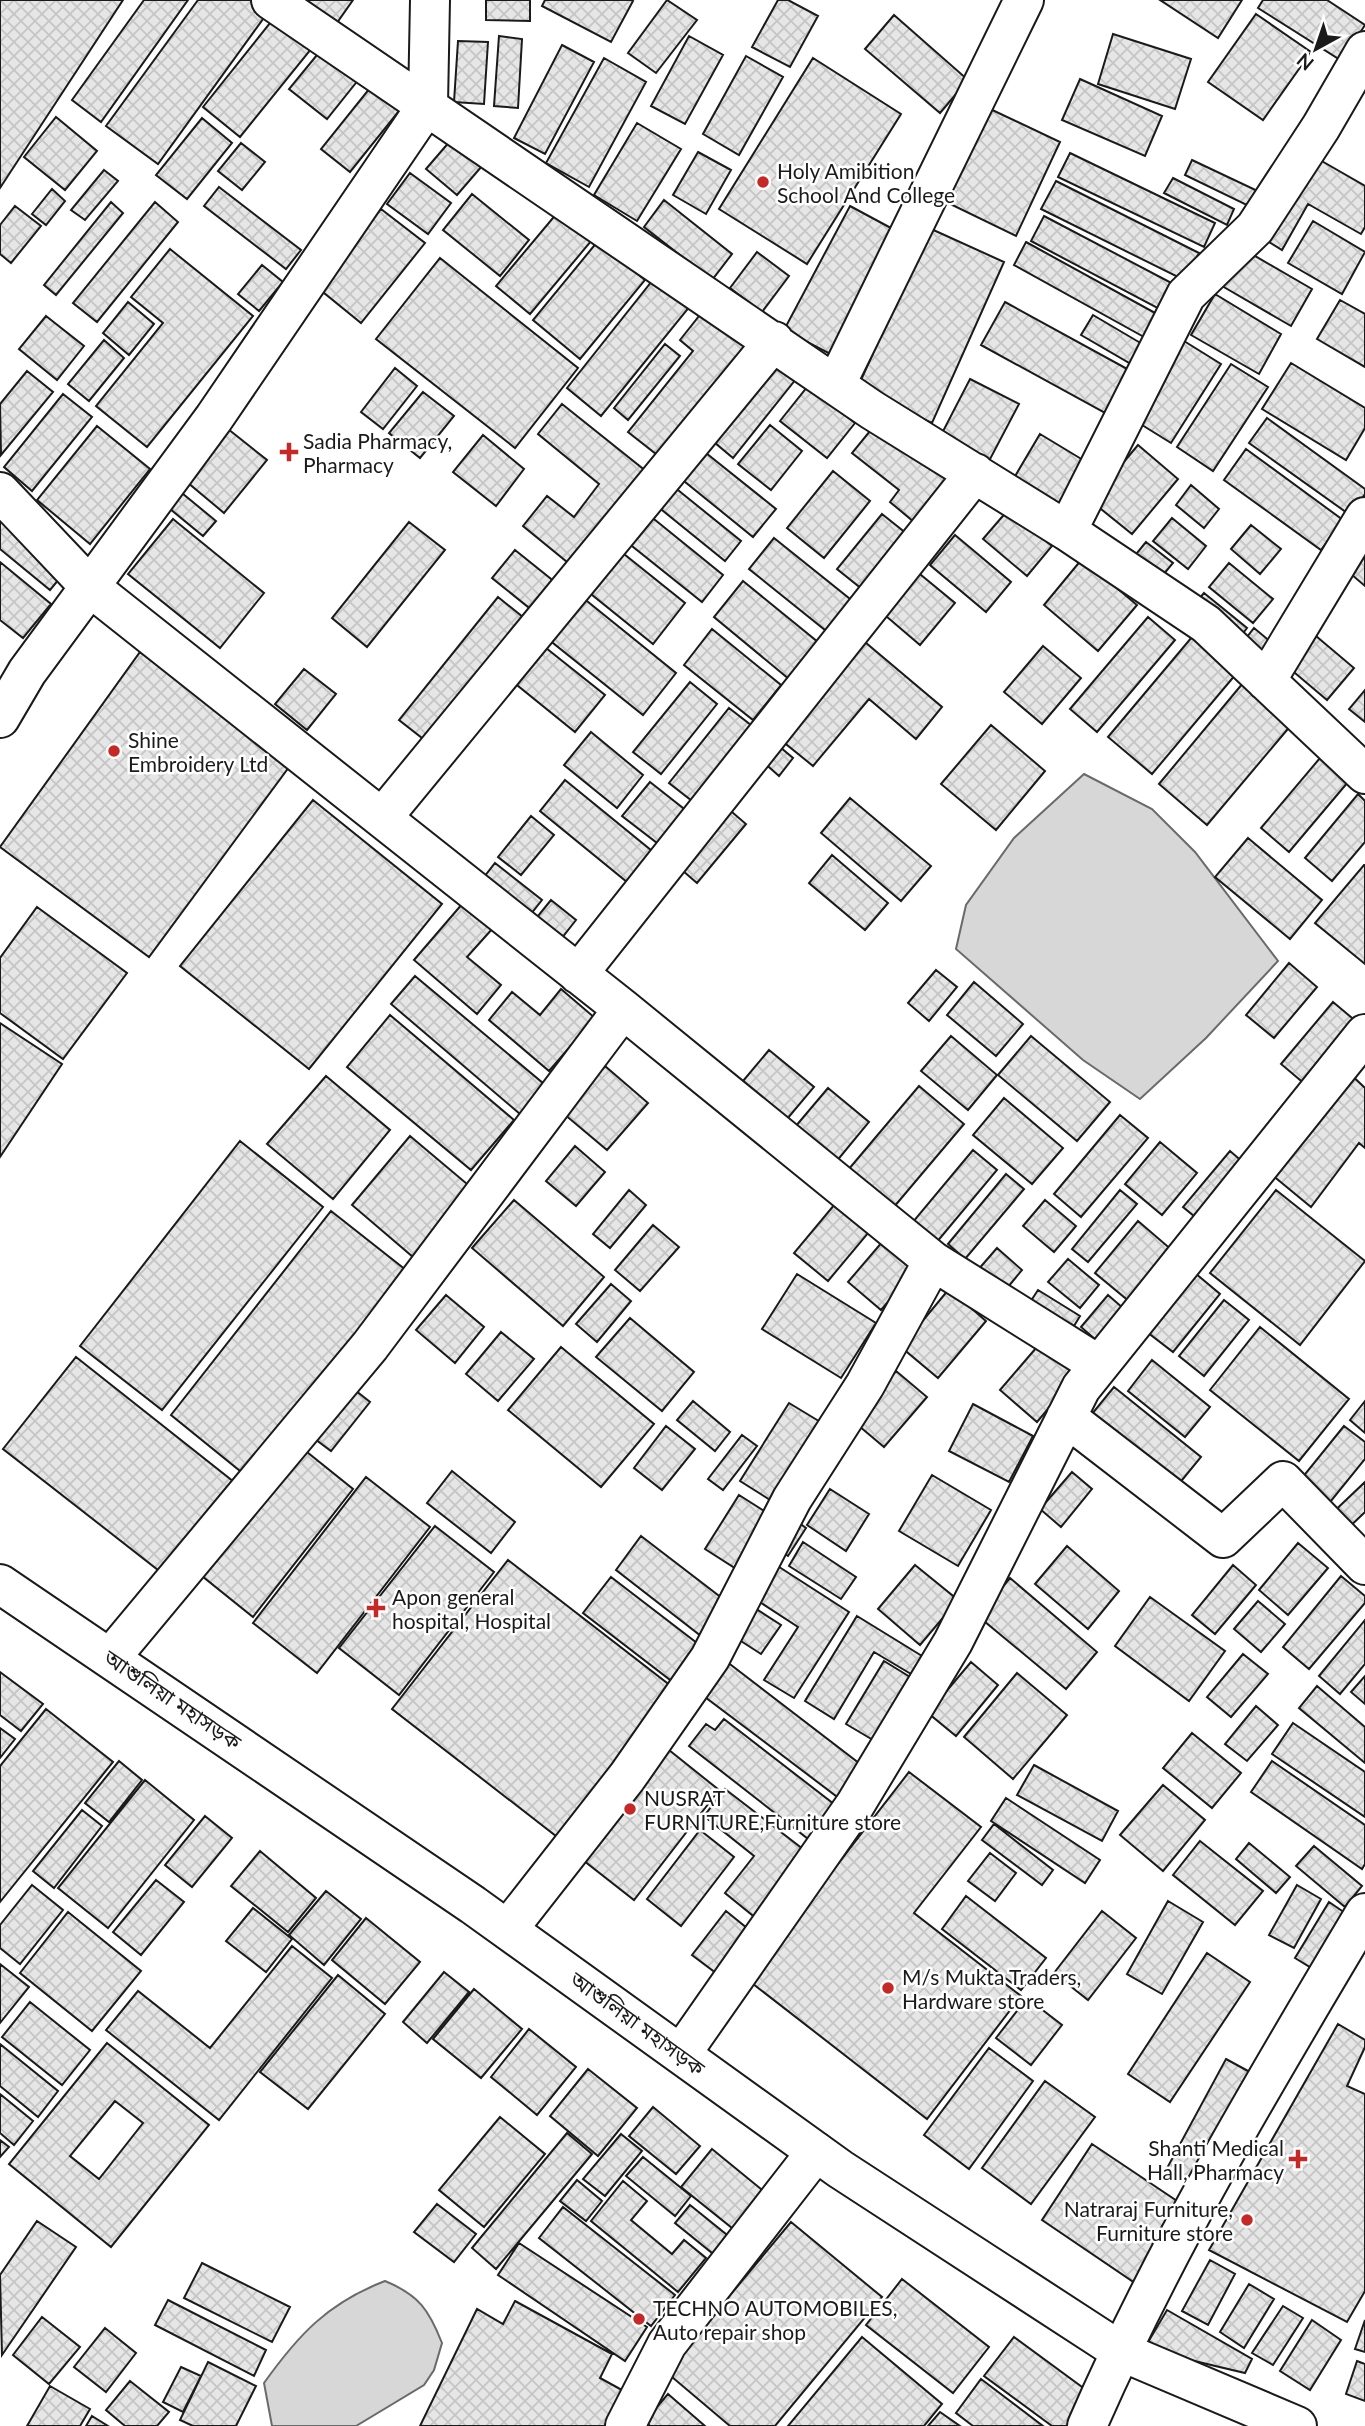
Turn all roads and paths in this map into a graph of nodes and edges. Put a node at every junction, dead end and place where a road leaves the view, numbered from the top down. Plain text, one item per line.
1 (271, 0) edge
2 (430, 0) edge
3 (1024, 0) edge
4 (1365, 51) edge
5 (429, 104) junction
6 (774, 341) junction
7 (836, 384) junction
8 (975, 473) junction
9 (0, 492) edge
10 (1365, 517) edge
11 (1066, 531) junction
12 (90, 587) junction
13 (1266, 681) junction
14 (0, 718) edge
15 (1365, 774) edge
16 (382, 818) junction
17 (578, 974) junction
18 (623, 1009) junction
19 (1365, 1034) edge
20 (933, 1261) junction
21 (1099, 1364) junction
22 (1066, 1417) junction
23 (1365, 1565) edge
24 (0, 1584) edge
25 (111, 1657) junction
26 (1365, 1913) edge
27 (508, 1929) junction
28 (681, 2054) junction
29 (816, 2152) junction
30 (1120, 2351) junction
31 (625, 2426) edge
32 (1087, 2426) edge
33 (1297, 2426) edge

1 - 5 main road
2 - 5 main road
3 - 7 main road
4 - 11 main road
5 - 6 main road
5 - 12 main road
6 - 7 main road
6 - 16 main road
7 - 8 main road
8 - 11 main road
8 - 17 main road
9 - 12 main road
10 - 13 main road
11 - 13 main road
12 - 14 main road
12 - 16 main road
13 - 15 main road
16 - 17 main road
17 - 18 main road
18 - 20 main road
18 - 25 main road
19 - 21 main road
20 - 21 main road
20 - 27 main road
21 - 22 main road
22 - 23 main road
22 - 28 main road
24 - 25 main road, আশুলিয়া মহাসড়ক
25 - 27 main road, আশুলিয়া মহাসড়ক
26 - 30 main road
27 - 28 main road, আশুলিয়া মহাসড়ক
28 - 29 main road, আশুলিয়া মহাসড়ক
29 - 30 main road, আশুলিয়া মহাসড়ক
29 - 31 main road
30 - 32 main road
30 - 33 main road, আশুলিয়া মহাসড়ক

